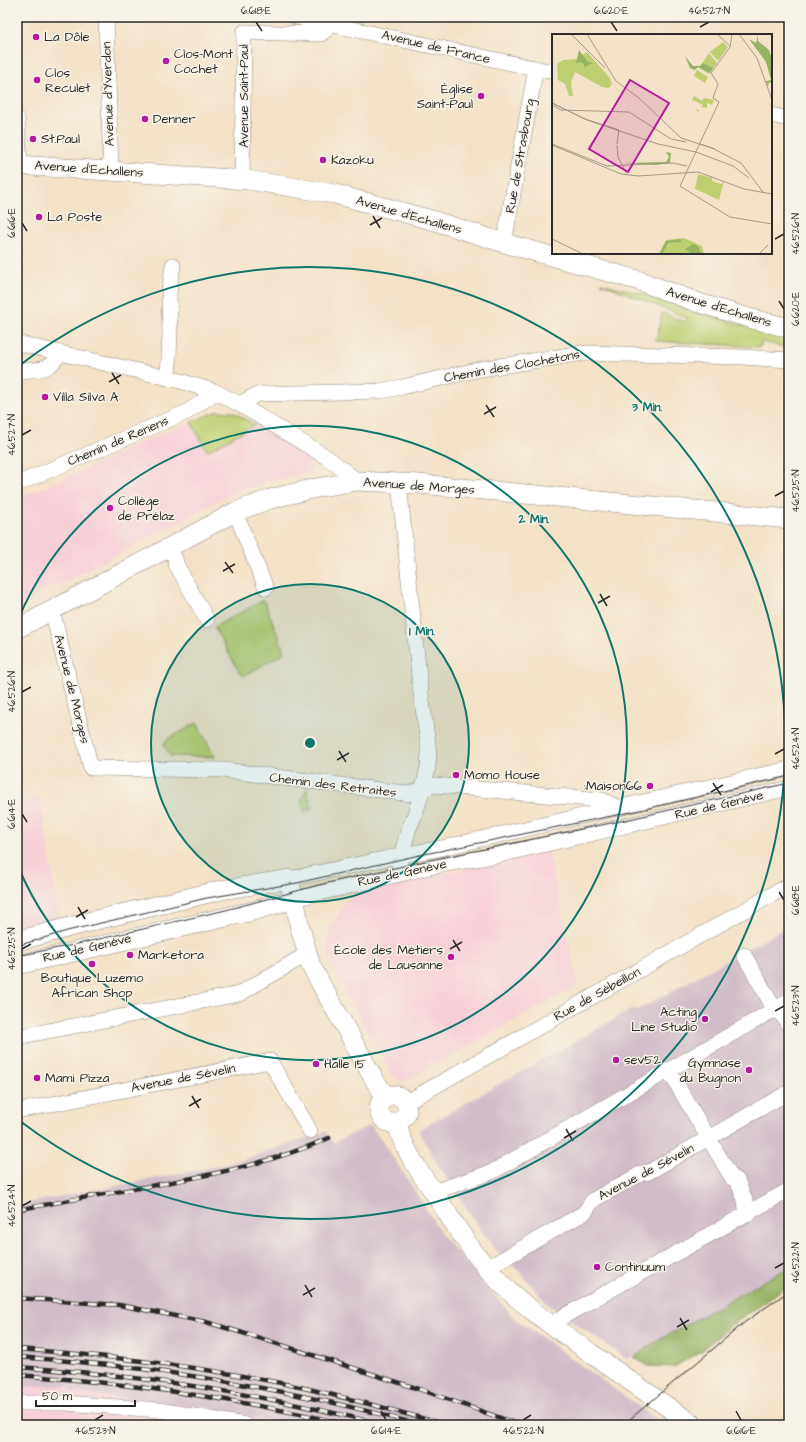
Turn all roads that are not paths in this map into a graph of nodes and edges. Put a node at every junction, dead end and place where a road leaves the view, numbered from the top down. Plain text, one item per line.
1 (106, 17) edge
2 (296, 17) edge
3 (333, 24) junction
4 (536, 68) junction
5 (552, 72) edge
6 (772, 115) edge
7 (17, 118) edge
8 (789, 119) edge
9 (19, 165) edge
10 (111, 171) junction
11 (242, 179) junction
12 (504, 243) junction
13 (173, 265) dead end
14 (789, 328) edge
15 (17, 343) edge
16 (60, 353) junction
17 (789, 360) edge
18 (17, 371) edge
19 (168, 378) junction
20 (216, 392) junction
21 (239, 404) junction
22 (357, 481) junction
23 (399, 483) junction
24 (17, 484) edge
25 (789, 519) edge
26 (240, 524) dead end
27 (175, 558) dead end
28 (266, 588) dead end
29 (52, 610) junction
30 (207, 620) dead end
31 (17, 630) edge
32 (91, 768) joint
33 (789, 769) edge
34 (423, 788) junction
35 (789, 788) edge
36 (620, 808) junction
37 (402, 854) junction
38 (397, 874) junction
39 (289, 879) junction
40 (789, 885) edge
41 (294, 898) junction
42 (17, 942) edge
43 (306, 954) junction
44 (744, 956) dead end
45 (17, 965) edge
46 (789, 1001) edge
47 (774, 1010) junction
48 (789, 1026) edge
49 (17, 1036) edge
50 (669, 1071) junction
51 (789, 1092) edge
52 (386, 1097) junction
53 (405, 1103) junction
54 (17, 1111) edge
55 (397, 1122) junction
56 (310, 1130) dead end
57 (708, 1138) junction
58 (789, 1190) edge
59 (433, 1192) junction
60 (749, 1213) junction
61 (488, 1268) junction
62 (550, 1324) junction
63 (17, 1403) edge
64 (245, 1425) edge
65 (694, 1425) edge

1 - 10 street, Avenue d'Yverdon
2 - 3 street, Avenue de France
3 - 4 street, Avenue de France
3 - 11 street, Avenue Saint-Paul
4 - 5 street, Avenue de France
4 - 12 street, Rue de Strasbourg
6 - 8 street
7 - 9 street
9 - 10 main road, Avenue d'Echallens
10 - 11 main road, Avenue d'Echallens
11 - 12 main road, Avenue d'Echallens
12 - 14 main road, Avenue d'Echallens
13 - 19 street
15 - 16 street
16 - 18 street
16 - 19 street
17 - 21 street, Chemin des Clochetons
19 - 20 street
20 - 21 street
20 - 24 street, Chemin de Renens
21 - 22 street
22 - 23 main road, Avenue de Morges
22 - 29 main road, Avenue de Morges
23 - 25 main road, Avenue de Morges
23 - 34 street
26 - 28 street
27 - 30 street
29 - 31 main road, Avenue de Morges
29 - 32 street, Avenue de Morges
32 - 34 street, Chemin des Retraites
33 - 36 street, Rue de Genève
34 - 36 street, Chemin des Retraites
34 - 37 street
35 - 38 street, Rue de Genève
36 - 37 street, Rue de Genève
37 - 38 street
37 - 39 street, Rue de Genève
38 - 41 street, Rue de Genève
39 - 41 main road
39 - 42 main road, Rue de Genève
40 - 53 street, Rue de Sébeillon
41 - 43 main road
41 - 45 main road, Rue de Genève
43 - 49 street
43 - 52 main road
44 - 47 street
46 - 47 street
47 - 48 street
47 - 50 street
50 - 57 street
50 - 59 street
51 - 57 street, Avenue de Sévelin
52 - 53 main road
52 - 55 main road
53 - 55 main road
54 - 56 street, Avenue de Sévelin
55 - 59 main road
57 - 60 street
57 - 61 street, Avenue de Sévelin
58 - 60 street
59 - 61 main road
60 - 62 street
61 - 62 main road
62 - 65 main road
63 - 64 street

